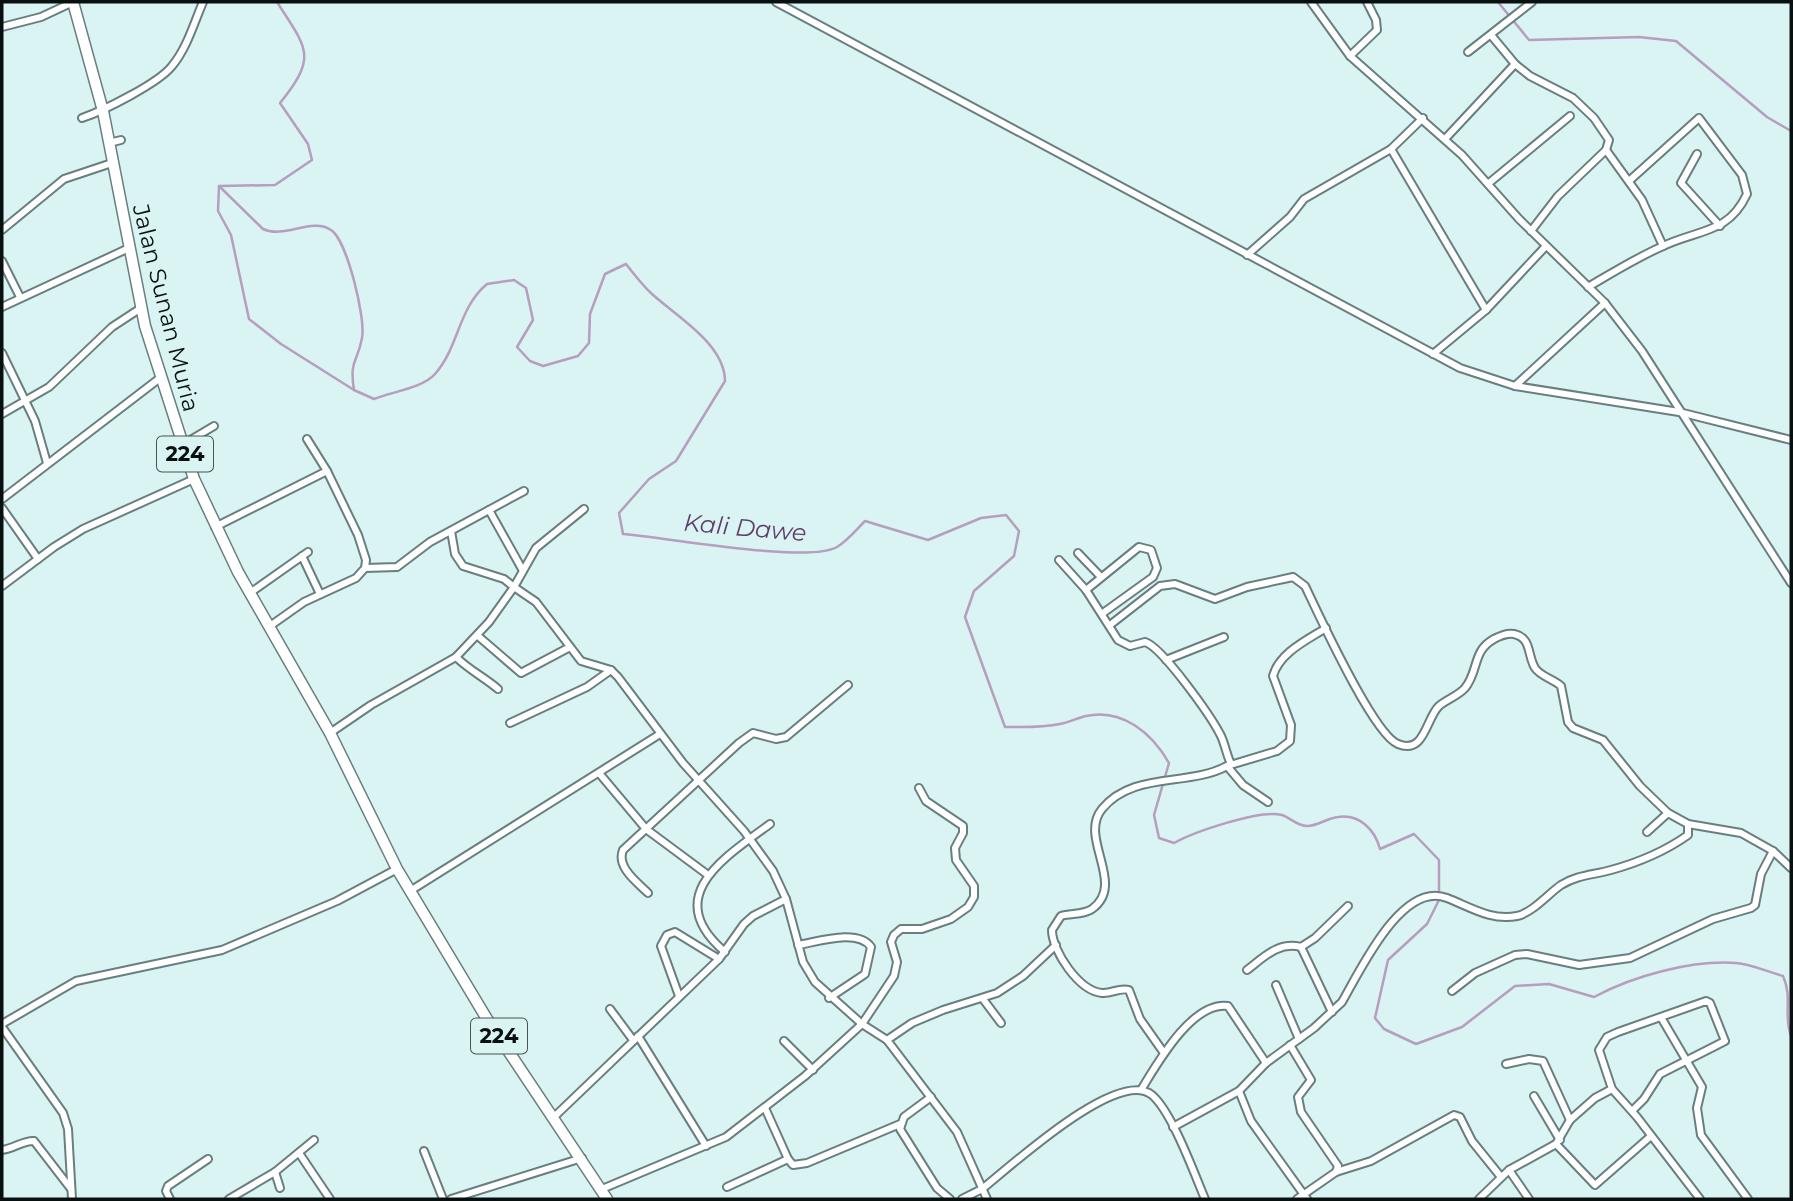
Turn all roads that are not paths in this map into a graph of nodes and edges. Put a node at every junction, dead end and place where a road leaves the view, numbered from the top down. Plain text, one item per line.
1 (73, 2) edge
2 (202, 2) edge
3 (776, 2) edge
4 (1311, 2) edge
5 (1367, 2) edge
6 (1532, 2) edge
7 (2, 27) edge
8 (1491, 35) junction
9 (1468, 52) dead end
10 (1350, 56) junction
11 (1515, 64) junction
12 (103, 111) junction
13 (1570, 116) dead end
14 (82, 118) dead end
15 (1423, 118) junction
16 (1445, 139) junction
17 (121, 140) dead end
18 (109, 143) junction
19 (1391, 149) junction
20 (1606, 150) junction
21 (1697, 154) dead end
22 (112, 163) junction
23 (1629, 181) junction
24 (1489, 183) junction
25 (1720, 226) junction
26 (2, 230) edge
27 (1531, 231) junction
28 (1546, 246) junction
29 (1663, 246) junction
30 (129, 248) junction
31 (1247, 256) junction
32 (2, 261) edge
33 (1588, 287) junction
34 (20, 297) junction
35 (1605, 303) junction
36 (2, 307) edge
37 (141, 308) junction
38 (1486, 310) junction
39 (2, 353) edge
40 (1433, 354) junction
41 (160, 378) junction
42 (1515, 386) junction
43 (25, 401) junction
44 (1679, 412) junction
45 (2, 414) edge
46 (214, 426) dead end
47 (307, 439) dead end
48 (1791, 440) edge
49 (182, 445) junction
50 (47, 463) junction
51 (327, 471) junction
52 (194, 479) junction
53 (524, 491) dead end
54 (2, 499) edge
55 (2, 508) edge
56 (584, 509) dead end
57 (489, 510) junction
58 (215, 527) junction
59 (452, 531) junction
60 (1078, 553) dead end
61 (38, 559) junction
62 (1059, 560) dead end
63 (365, 568) junction
64 (522, 569) junction
65 (1101, 577) junction
66 (1791, 583) edge
67 (2, 586) edge
68 (514, 586) junction
69 (1086, 590) junction
70 (250, 593) junction
71 (320, 594) junction
72 (1103, 613) junction
73 (1110, 625) junction
74 (270, 626) junction
75 (1326, 628) junction
76 (478, 636) junction
77 (1224, 637) dead end
78 (570, 647) junction
79 (456, 657) junction
80 (1166, 660) junction
81 (611, 670) junction
82 (848, 685) dead end
83 (498, 689) dead end
84 (510, 723) dead end
85 (330, 733) junction
86 (660, 733) junction
87 (1229, 765) junction
88 (599, 773) junction
89 (699, 782) junction
90 (919, 788) dead end
91 (1268, 802) dead end
92 (1668, 813) junction
93 (769, 824) dead end
94 (1688, 824) junction
95 (646, 829) junction
96 (1647, 832) dead end
97 (749, 839) junction
98 (1773, 851) junction
99 (1791, 868) edge
100 (397, 869) junction
101 (708, 875) junction
102 (410, 891) junction
103 (648, 894) dead end
104 (786, 899) junction
105 (1348, 906) dead end
106 (798, 945) junction
107 (1056, 945) junction
108 (1301, 947) junction
109 (725, 952) junction
110 (719, 959) junction
111 (1248, 970) dead end
112 (1276, 985) dead end
113 (1452, 991) dead end
114 (679, 996) junction
115 (830, 998) junction
116 (983, 999) junction
117 (610, 1009) dead end
118 (1332, 1012) junction
119 (1662, 1019) junction
120 (1001, 1023) dead end
121 (862, 1024) junction
122 (2, 1026) edge
123 (636, 1038) junction
124 (1299, 1039) junction
125 (887, 1040) junction
126 (784, 1041) dead end
127 (1290, 1045) junction
128 (1164, 1053) junction
129 (1685, 1062) junction
130 (1266, 1063) junction
131 (1506, 1064) dead end
132 (813, 1070) junction
133 (1612, 1089) junction
134 (1141, 1090) junction
135 (1239, 1091) junction
136 (1534, 1096) dead end
137 (931, 1097) junction
138 (765, 1108) junction
139 (1632, 1111) junction
140 (554, 1117) junction
141 (1570, 1120) junction
142 (900, 1124) junction
143 (1173, 1127) junction
144 (1651, 1136) junction
145 (314, 1140) dead end
146 (1558, 1142) junction
147 (706, 1146) junction
148 (2, 1150) edge
149 (424, 1151) dead end
150 (299, 1153) junction
151 (582, 1158) junction
152 (208, 1159) dead end
153 (789, 1159) junction
154 (1509, 1170) junction
155 (275, 1172) junction
156 (1336, 1172) junction
157 (1502, 1177) junction
158 (727, 1187) dead end
159 (280, 1188) dead end
160 (71, 1189) junction
161 (602, 1189) junction
162 (982, 1189) junction
163 (1305, 1196) edge
164 (72, 1199) edge
165 (170, 1199) edge
166 (229, 1199) edge
167 (330, 1199) edge
168 (443, 1199) edge
169 (451, 1199) edge
170 (607, 1199) edge
171 (950, 1199) edge
172 (962, 1199) edge
173 (987, 1199) edge
174 (1205, 1199) edge
175 (1297, 1199) edge
176 (1479, 1199) edge
177 (1529, 1199) edge
178 (1700, 1199) edge
179 (1748, 1199) edge

1 - 7 street
1 - 12 main road, Jalan Sunan Muria / 224
2 - 12 street
3 - 31 street
4 - 10 street
5 - 10 street
6 - 8 street
8 - 9 street
8 - 11 street
10 - 15 street
11 - 16 street
11 - 20 street
12 - 14 street
12 - 18 main road, Jalan Sunan Muria / 224
13 - 24 street
15 - 16 street
15 - 19 street
16 - 24 street
17 - 18 street
18 - 22 main road, Jalan Sunan Muria / 224
19 - 31 street
19 - 38 street
20 - 23 street
20 - 27 street
21 - 25 street
22 - 26 street
22 - 30 main road, Jalan Sunan Muria / 224
23 - 25 street
23 - 29 street
24 - 27 street
25 - 29 street
27 - 28 street
28 - 33 street
28 - 38 street
29 - 33 street
30 - 34 street
30 - 37 main road, Jalan Sunan Muria / 224
31 - 40 street
32 - 34 street
33 - 35 street
34 - 36 street
35 - 42 street
35 - 44 street
37 - 41 main road, Jalan Sunan Muria / 224
37 - 43 street
38 - 40 street
39 - 43 street
40 - 42 street
41 - 49 main road, Jalan Sunan Muria / 224
41 - 50 street
42 - 44 street
43 - 45 street
43 - 50 street
44 - 48 street
44 - 66 street
46 - 49 street
47 - 51 street
49 - 52 main road, Jalan Sunan Muria / 224
50 - 54 street
51 - 58 street
51 - 63 street
52 - 58 main road, Jalan Sunan Muria / 224
52 - 61 street
53 - 57 street
55 - 61 street
56 - 64 street
57 - 59 street
57 - 64 street
58 - 70 main road, Jalan Sunan Muria / 224
59 - 63 street
59 - 68 street
60 - 65 street
61 - 67 street
62 - 69 street
63 - 71 street
64 - 68 street
65 - 69 street
65 - 72 street
68 - 76 street
68 - 78 street
69 - 72 street
70 - 71 street
70 - 74 main road, Jalan Sunan Muria / 224
71 - 74 street
72 - 73 street
73 - 75 street
73 - 80 street
74 - 85 main road, Jalan Sunan Muria / 224
75 - 87 street
75 - 92 street
76 - 78 street
76 - 79 street
77 - 80 street
78 - 81 street
79 - 83 street
79 - 85 street
80 - 87 street
81 - 84 street
81 - 86 street
82 - 89 street
85 - 100 main road, Jalan Sunan Muria / 224
86 - 88 street
86 - 89 street
87 - 91 street
87 - 107 street
88 - 95 street
88 - 102 street
89 - 95 street
89 - 97 street
90 - 121 street
92 - 94 street
92 - 96 street
93 - 97 street
94 - 98 street
94 - 118 street
95 - 101 street
95 - 103 street
97 - 101 street
97 - 104 street
98 - 99 street
98 - 113 street
100 - 102 main road, 224
100 - 122 street
101 - 109 street
102 - 140 main road, 224
104 - 106 street
104 - 109 street
105 - 108 street
106 - 115 street
106 - 115 street
107 - 116 street
107 - 128 street
108 - 111 street
108 - 118 street
109 - 110 street
110 - 114 street
110 - 114 street
112 - 124 street
114 - 123 street
115 - 121 street
116 - 120 street
116 - 125 street
117 - 123 street
118 - 124 street
119 - 129 street
119 - 129 street
119 - 133 street
121 - 125 street
121 - 132 street
122 - 160 street
123 - 140 street
123 - 147 street
124 - 127 street
125 - 137 street
126 - 132 street
127 - 130 street
127 - 156 street
128 - 130 street
128 - 134 street
129 - 139 street
129 - 179 street
130 - 135 street
131 - 141 street
132 - 138 street
133 - 139 street
133 - 141 street
134 - 143 street
134 - 162 street
135 - 143 street
135 - 163 street
136 - 146 street
137 - 142 street
137 - 162 street
138 - 147 street
138 - 153 street
139 - 144 street
140 - 151 main road, 224
141 - 146 street
142 - 153 street
142 - 171 street
143 - 174 street
144 - 146 street
144 - 178 street
145 - 150 street
146 - 154 street
147 - 161 street
148 - 160 street
149 - 168 street
150 - 155 street
150 - 167 street
151 - 161 main road, 224
151 - 169 street
152 - 165 street
153 - 158 street
154 - 157 street
154 - 177 street
155 - 159 street
155 - 166 street
156 - 157 street
156 - 163 street
157 - 176 street
160 - 164 street
161 - 170 main road, 224
162 - 172 street
162 - 173 street
163 - 175 street

